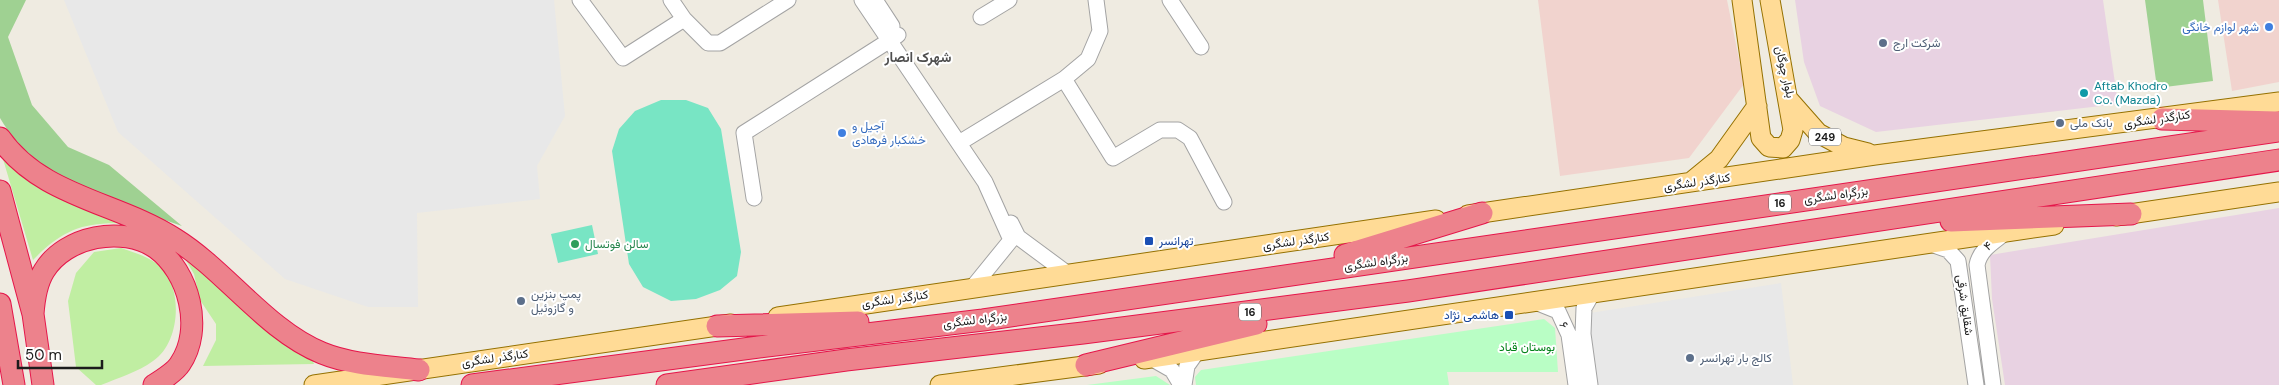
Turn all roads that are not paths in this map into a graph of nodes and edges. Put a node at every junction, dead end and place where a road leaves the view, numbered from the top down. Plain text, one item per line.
1 (580, 0) edge
2 (672, 0) edge
3 (788, 0) edge
4 (862, 0) edge
5 (875, 0) edge
6 (1009, 0) edge
7 (1096, 0) edge
8 (1170, 0) edge
9 (1742, 0) edge
10 (1770, 0) edge
11 (981, 17) dead end
12 (684, 19) junction
13 (894, 37) junction
14 (1202, 47) dead end
15 (1064, 78) junction
16 (1788, 100) junction
17 (2279, 102) edge
18 (1756, 106) junction
19 (2162, 118) junction
20 (2279, 122) edge
21 (2279, 131) edge
22 (0, 138) edge
23 (962, 141) junction
24 (1876, 155) junction
25 (2279, 160) edge
26 (1691, 182) junction
27 (0, 191) edge
28 (2279, 194) edge
29 (754, 198) dead end
30 (1224, 202) dead end
31 (1482, 213) junction
32 (2131, 214) junction
33 (1831, 227) junction
34 (2006, 232) junction
35 (1928, 243) junction
36 (1977, 265) joint
37 (1068, 274) junction
38 (1280, 275) junction
39 (972, 288) junction
40 (1408, 291) junction
41 (1592, 294) junction
42 (1533, 301) junction
43 (0, 304) edge
44 (33, 314) junction
45 (983, 320) junction
46 (717, 326) junction
47 (1576, 335) junction
48 (1197, 352) junction
49 (1151, 358) junction
50 (1086, 365) junction
51 (419, 370) junction
52 (14, 385) edge
53 (43, 385) edge
54 (154, 385) edge
55 (314, 385) edge
56 (472, 385) edge
57 (667, 385) edge
58 (940, 385) edge
59 (1183, 385) edge
60 (1576, 385) edge
61 (1590, 385) edge
62 (1976, 385) edge
63 (1993, 385) edge

1 - 12 street
2 - 12 street
3 - 12 street
4 - 13 street
5 - 13 street
6 - 11 street
7 - 15 street
8 - 14 street
9 - 18 main road
10 - 16 main road, بلوار چوگان
13 - 23 street
13 - 29 street
15 - 23 street
15 - 30 street
16 - 18 main road
16 - 24 main road, بلوار چوگان / 249
17 - 19 main road, کنارگذر لشگری
18 - 26 main road
19 - 20 highway
19 - 24 main road, کنارگذر لشگری
21 - 38 highway, بزرگراه لشگری / 16
22 - 51 highway
23 - 37 street
23 - 39 street
24 - 26 main road, کنارگذر لشگری
25 - 33 highway, بزرگراه لشگری / 16
26 - 31 main road, کنارگذر لشگری
27 - 44 highway
28 - 32 main road
31 - 37 main road, کنارگذر لشگری
31 - 38 highway
32 - 33 highway
32 - 34 main road
33 - 40 highway, بزرگراه لشگری / 16
34 - 35 main road
34 - 36 street, ۴
35 - 41 main road
35 - 62 street, شقایق شرقی
36 - 63 street, شقایق شرقی
37 - 39 main road, کنارگذر لشگری
38 - 45 highway, بزرگراه لشگری / 16
39 - 46 main road, کنارگذر لشگری
40 - 50 highway
40 - 57 highway, بزرگراه لشگری / 16
41 - 42 main road
41 - 47 street
42 - 47 street, ۶
42 - 48 main road
43 - 52 highway
44 - 53 highway
44 - 54 highway
45 - 46 highway
45 - 56 highway, بزرگراه لشگری / 16
46 - 51 main road, کنارگذر لشگری
47 - 60 street
47 - 61 street
48 - 49 main road
48 - 59 street
49 - 50 main road
49 - 59 street
50 - 58 main road
51 - 55 main road, کنارگذر لشگری

